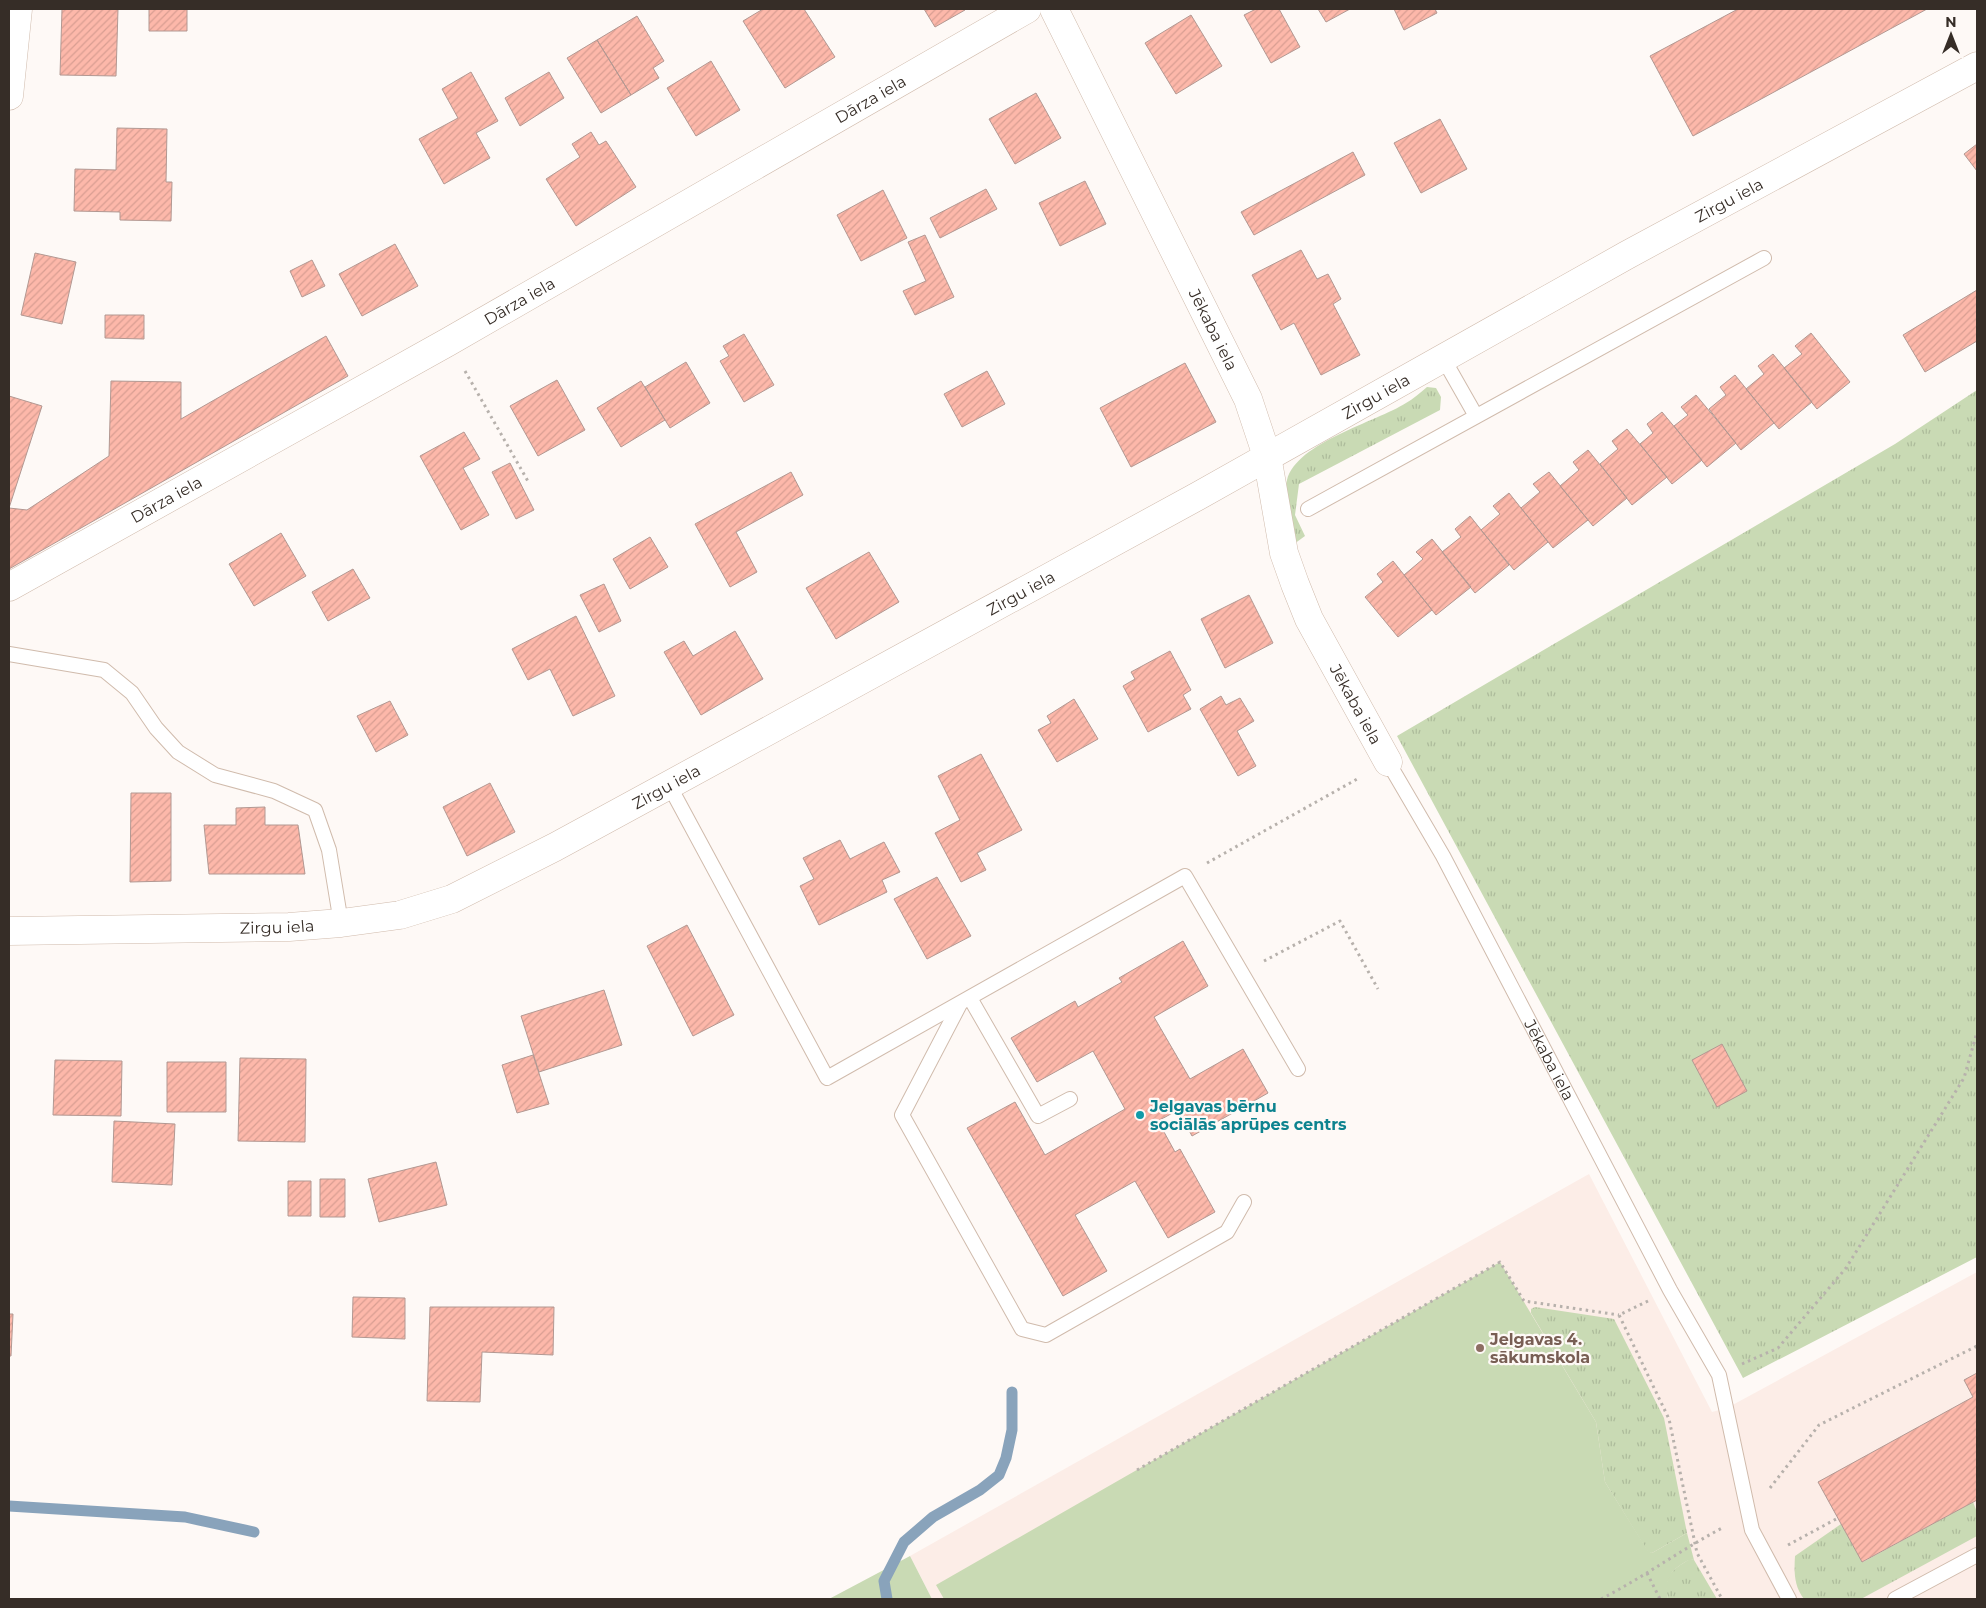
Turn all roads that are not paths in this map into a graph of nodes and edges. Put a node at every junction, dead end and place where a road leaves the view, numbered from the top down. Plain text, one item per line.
1 (18, 9) edge
2 (1027, 9) edge
3 (1054, 9) edge
4 (1977, 66) edge
5 (9, 96) edge
6 (1764, 258) dead end
7 (1443, 358) junction
8 (1476, 416) junction
9 (1267, 456) junction
10 (1308, 509) dead end
11 (9, 587) edge
12 (9, 654) edge
13 (1388, 762) joint
14 (669, 786) junction
15 (341, 923) junction
16 (9, 931) edge
17 (965, 1001) junction
18 (1298, 1068) dead end
19 (1070, 1099) dead end
20 (1244, 1202) dead end
21 (1977, 1555) edge
22 (1789, 1599) edge
23 (1895, 1599) edge

1 - 5 street
2 - 11 street, Dārza iela
3 - 9 street, Jēkaba iela
4 - 7 street, Zirgu iela
6 - 8 lane
7 - 8 lane
7 - 9 street, Zirgu iela
8 - 10 lane
9 - 13 street, Jēkaba iela
9 - 14 street, Zirgu iela
12 - 15 lane
13 - 22 lane, Jēkaba iela
14 - 15 street, Zirgu iela
14 - 17 lane
15 - 16 street, Zirgu iela
17 - 18 lane
17 - 19 lane
17 - 20 lane
21 - 23 lane

